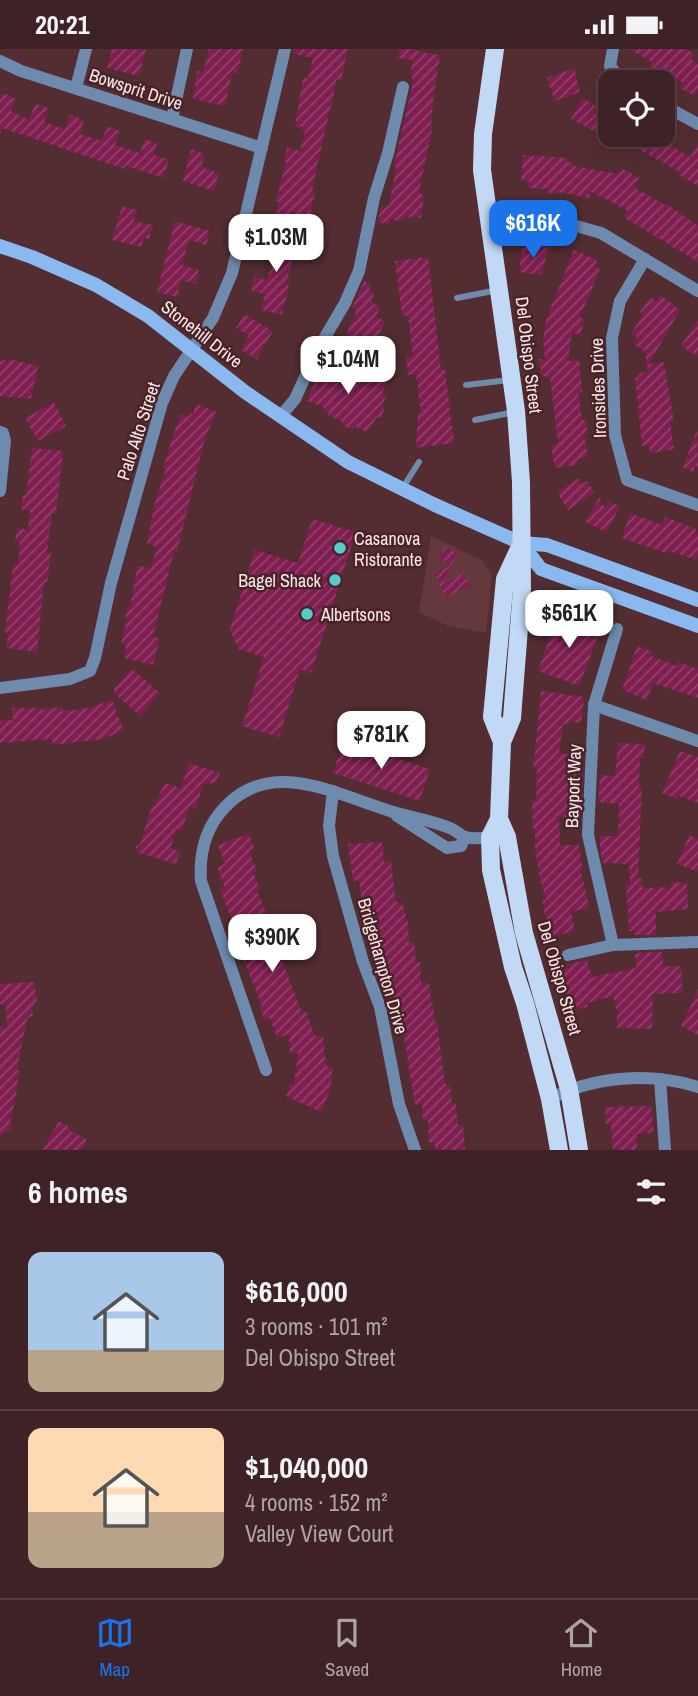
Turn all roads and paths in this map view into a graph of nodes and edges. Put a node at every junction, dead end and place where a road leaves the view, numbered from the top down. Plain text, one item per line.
1 (86, 49) edge
2 (187, 49) edge
3 (285, 49) edge
4 (495, 49) edge
5 (613, 49) edge
6 (0, 61) edge
7 (613, 70) edge
8 (403, 87) dead end
9 (76, 88) junction
10 (675, 112) edge
11 (172, 118) junction
12 (698, 124) edge
13 (262, 148) junction
14 (491, 221) junction
15 (0, 246) edge
16 (645, 259) junction
17 (500, 290) junction
18 (698, 291) edge
19 (457, 298) dead end
20 (191, 350) junction
21 (512, 379) junction
22 (466, 385) dead end
23 (516, 411) junction
24 (281, 416) junction
25 (475, 420) dead end
26 (0, 432) edge
27 (419, 462) dead end
28 (402, 489) junction
29 (0, 491) edge
30 (698, 505) edge
31 (521, 543) junction
32 (698, 600) edge
33 (698, 626) edge
34 (617, 629) dead end
35 (0, 688) edge
36 (594, 705) junction
37 (698, 741) edge
38 (333, 791) junction
39 (391, 812) junction
40 (465, 837) junction
41 (499, 837) junction
42 (698, 942) edge
43 (613, 945) junction
44 (568, 955) dead end
45 (266, 1070) dead end
46 (660, 1079) junction
47 (698, 1087) edge
48 (569, 1089) junction
49 (550, 1099) junction
50 (415, 1150) edge
51 (559, 1150) edge
52 (579, 1150) edge
53 (665, 1150) edge

1 - 9 street
2 - 11 street
3 - 13 street, Palo Alto Street
4 - 14 main road, Del Obispo Street
5 - 7 street
6 - 9 street, Bowsprit Drive
8 - 24 street
9 - 11 street, Bowsprit Drive
10 - 12 street
11 - 13 street, Bowsprit Drive
13 - 20 street, Palo Alto Street
14 - 16 street
14 - 17 main road, Del Obispo Street
15 - 20 main road, Stonehill Drive
16 - 18 street
16 - 30 street, Ironsides Drive
17 - 19 lane
17 - 21 main road, Del Obispo Street
20 - 24 main road, Stonehill Drive
20 - 35 street, Palo Alto Street
21 - 22 lane
21 - 23 main road, Del Obispo Street
23 - 25 lane
23 - 31 main road, Del Obispo Street
24 - 28 main road, Stonehill Drive
26 - 29 street
27 - 28 lane
28 - 31 main road, Stonehill Drive
31 - 32 main road, Stonehill Drive
31 - 33 main road, Stonehill Drive
31 - 41 main road, Del Obispo Street
34 - 36 street, Bayport Way
36 - 37 street
36 - 43 street, Bayport Way
38 - 39 street
38 - 45 street
38 - 50 street, Bridgehampton Drive
39 - 40 street
39 - 40 street
40 - 41 street
41 - 48 main road, Del Obispo Street
41 - 49 main road
42 - 43 street
43 - 44 street
46 - 47 street
46 - 48 street
46 - 53 street
48 - 49 street
48 - 52 main road, Del Obispo Street
49 - 51 main road

